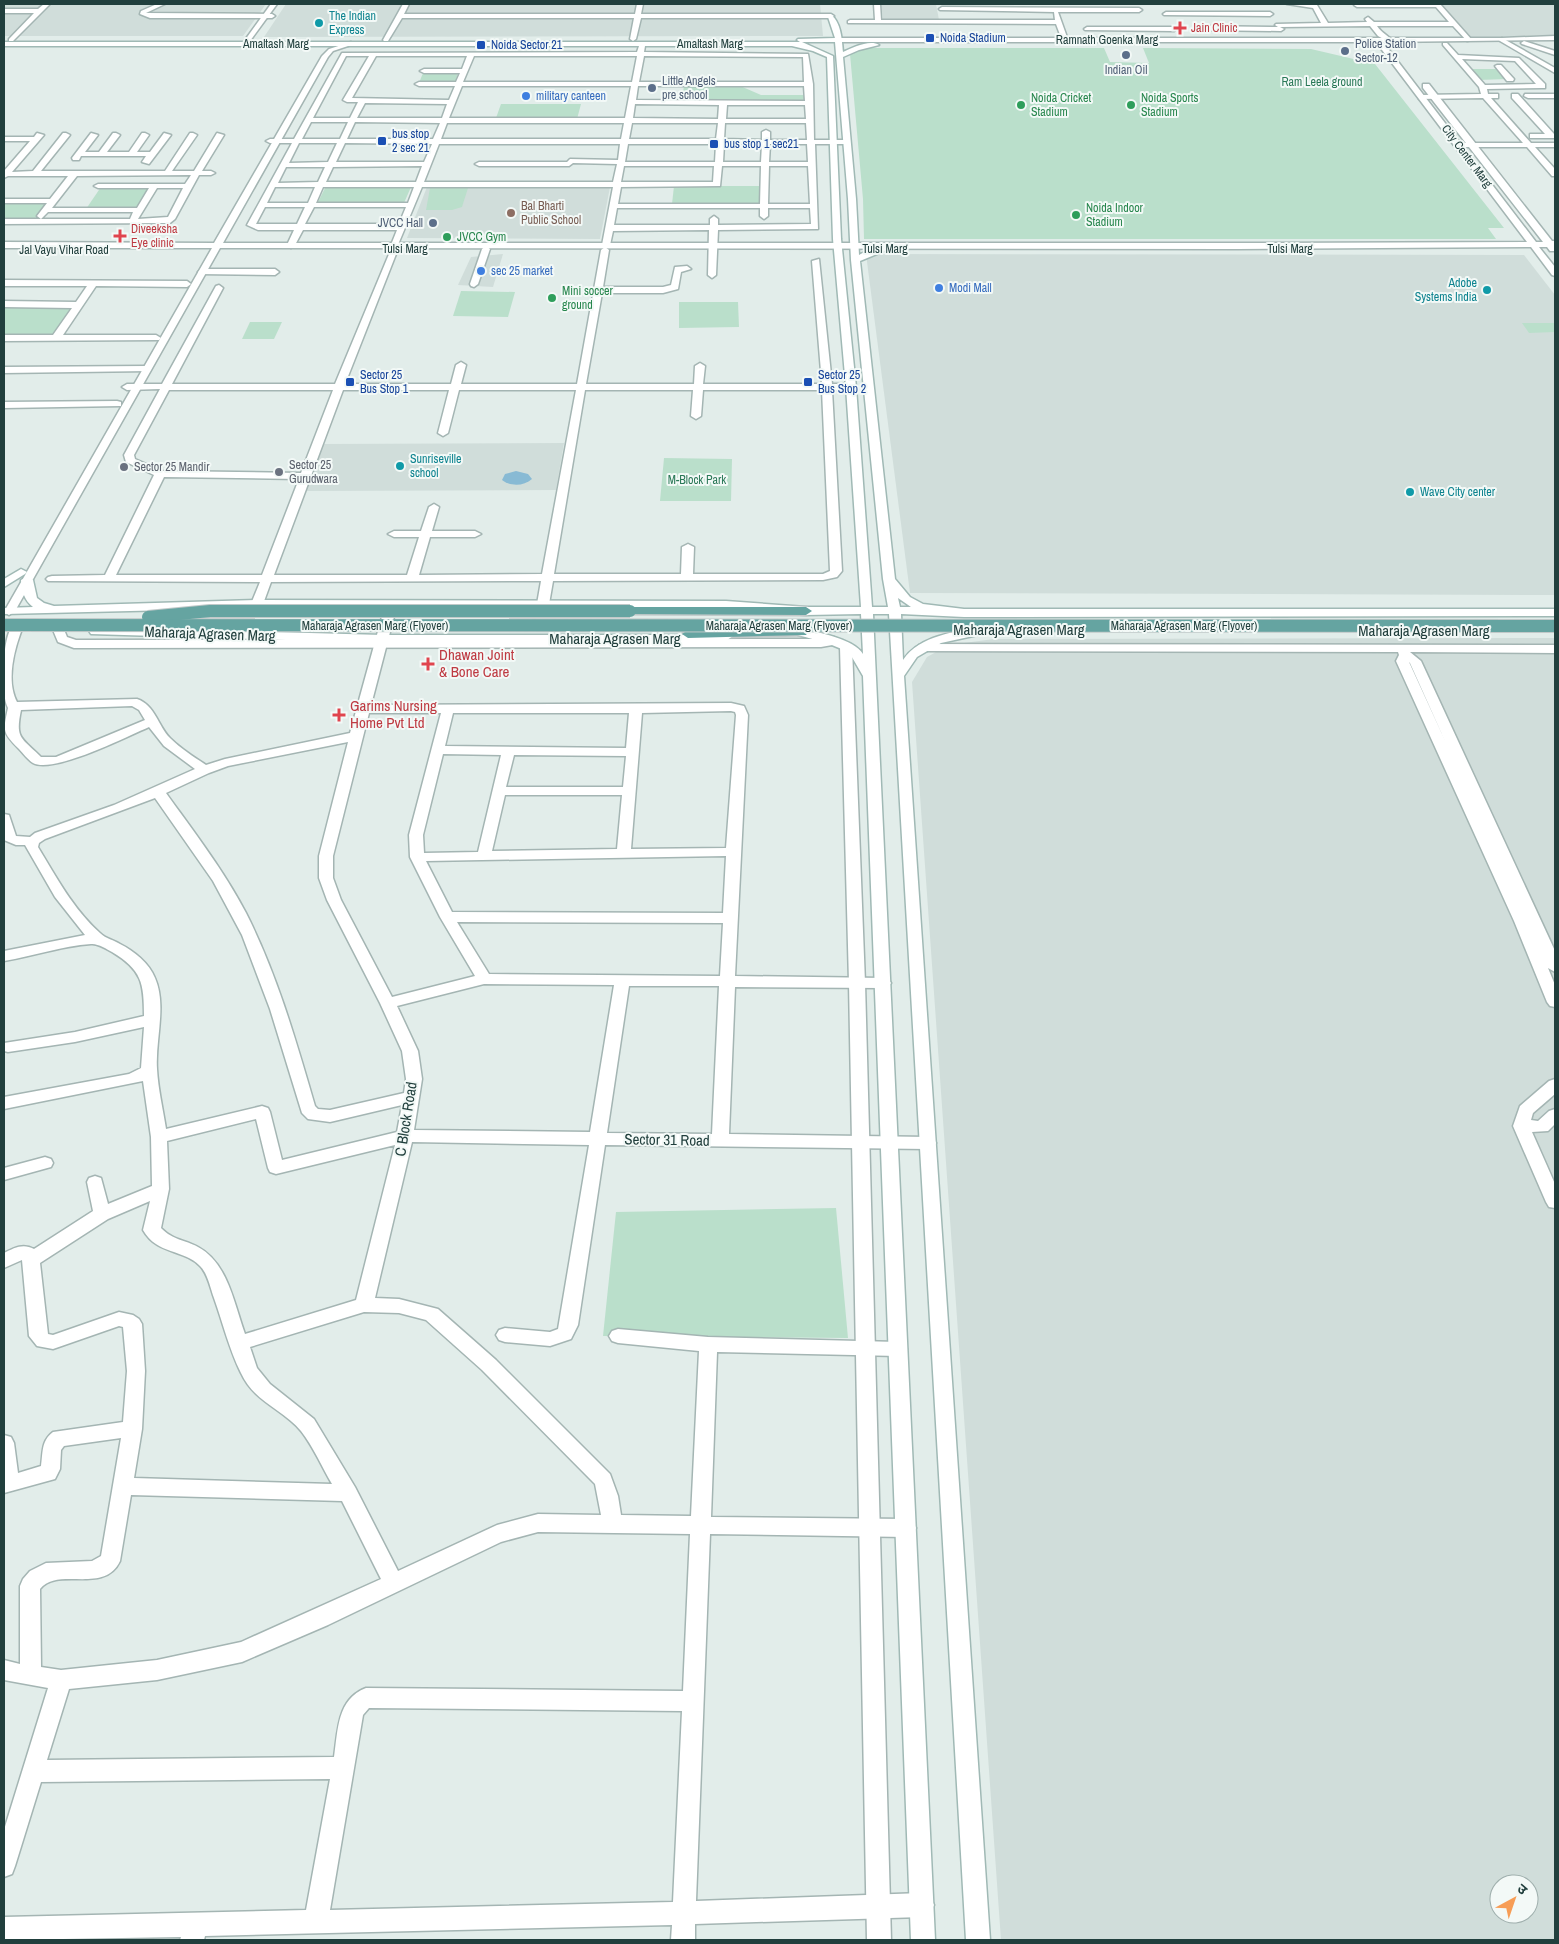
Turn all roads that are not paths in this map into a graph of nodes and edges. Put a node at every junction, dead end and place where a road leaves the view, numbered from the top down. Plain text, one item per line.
1 (47, 4) edge
2 (162, 4) edge
3 (274, 4) edge
4 (280, 4) edge
5 (406, 4) edge
6 (640, 4) edge
7 (877, 4) edge
8 (1264, 4) edge
9 (1290, 4) edge
10 (1357, 4) edge
11 (1437, 4) edge
12 (1399, 5) junction
13 (941, 7) edge
14 (1054, 7) edge
15 (1139, 10) edge
16 (4, 11) edge
17 (40, 11) junction
18 (1404, 12) dead end
19 (1081, 13) edge
20 (1245, 14) junction
21 (1270, 14) junction
22 (268, 16) junction
23 (400, 16) junction
24 (637, 16) junction
25 (1408, 18) dead end
26 (1170, 21) junction
27 (850, 22) dead end
28 (878, 22) junction
29 (944, 22) junction
30 (1059, 22) junction
31 (1250, 22) junction
32 (1372, 24) junction
33 (1413, 24) junction
34 (1455, 24) junction
35 (1197, 25) junction
36 (1326, 25) junction
37 (1279, 27) junction
38 (1087, 29) junction
39 (1148, 29) junction
40 (1174, 29) junction
41 (1254, 29) junction
42 (538, 38) junction
43 (633, 39) junction
44 (834, 39) junction
45 (252, 40) junction
46 (386, 40) junction
47 (948, 40) junction
48 (1065, 40) junction
49 (1179, 40) junction
50 (1205, 40) junction
51 (1288, 40) junction
52 (1468, 40) junction
53 (1555, 40) edge
54 (6, 41) edge
55 (582, 41) junction
56 (1093, 42) junction
57 (1506, 42) junction
58 (1389, 43) junction
59 (1524, 43) junction
60 (351, 44) junction
61 (548, 44) junction
62 (643, 44) junction
63 (792, 44) junction
64 (1352, 44) junction
65 (1445, 44) junction
66 (876, 45) junction
67 (317, 47) junction
68 (331, 50) junction
69 (1388, 52) junction
70 (1555, 53) edge
71 (374, 54) junction
72 (471, 54) junction
73 (641, 54) junction
74 (840, 56) junction
75 (1458, 57) junction
76 (1465, 66) junction
77 (1498, 66) junction
78 (1525, 66) junction
79 (314, 69) junction
80 (424, 71) dead end
81 (464, 71) junction
82 (1555, 71) edge
83 (1510, 79) junction
84 (1537, 79) junction
85 (1476, 80) junction
86 (1423, 82) dead end
87 (419, 84) dead end
88 (459, 84) junction
89 (635, 84) junction
90 (809, 84) junction
91 (1484, 87) junction
92 (1485, 96) junction
93 (1515, 96) junction
94 (1555, 96) edge
95 (1422, 97) junction
96 (1435, 97) junction
97 (362, 102) junction
98 (452, 102) junction
99 (632, 102) junction
100 (680, 102) junction
101 (723, 102) junction
102 (767, 103) junction
103 (809, 103) junction
104 (308, 120) junction
105 (352, 120) junction
106 (445, 120) junction
107 (629, 120) junction
108 (722, 120) junction
109 (766, 120) junction
110 (810, 120) junction
111 (66, 135) dead end
112 (94, 135) dead end
113 (116, 135) dead end
114 (145, 135) dead end
115 (167, 135) dead end
116 (192, 135) dead end
117 (220, 135) dead end
118 (1522, 136) junction
119 (1553, 136) edge
120 (10, 141) edge
121 (273, 141) junction
122 (297, 141) junction
123 (342, 141) junction
124 (436, 141) junction
125 (385, 142) junction
126 (625, 142) junction
127 (673, 142) junction
128 (720, 142) junction
129 (766, 142) junction
130 (811, 142) junction
131 (840, 142) junction
132 (1458, 145) junction
133 (1472, 145) junction
134 (1531, 145) junction
135 (1555, 146) edge
136 (482, 152) junction
137 (528, 153) junction
138 (572, 153) junction
139 (80, 154) junction
140 (101, 154) junction
141 (131, 154) junction
142 (152, 154) junction
143 (1541, 157) junction
144 (1555, 157) edge
145 (4, 158) edge
146 (19, 158) junction
147 (596, 162) junction
148 (136, 163) dead end
149 (146, 163) junction
150 (155, 163) dead end
151 (164, 163) dead end
152 (174, 163) junction
153 (621, 163) junction
154 (43, 164) junction
155 (53, 164) dead end
156 (81, 164) dead end
157 (330, 164) junction
158 (427, 164) junction
159 (719, 164) junction
160 (766, 164) junction
161 (812, 164) junction
162 (284, 165) junction
163 (167, 173) junction
164 (196, 173) junction
165 (211, 173) dead end
166 (35, 174) junction
167 (74, 174) junction
168 (107, 174) junction
169 (1555, 174) edge
170 (4, 175) edge
171 (419, 184) junction
172 (617, 184) junction
173 (274, 185) junction
174 (320, 185) junction
175 (98, 186) junction
176 (155, 186) junction
177 (188, 186) junction
178 (92, 194) dead end
179 (4, 201) edge
180 (53, 201) junction
181 (87, 202) dead end
182 (263, 205) junction
183 (310, 205) junction
184 (411, 205) junction
185 (613, 206) junction
186 (666, 206) junction
187 (715, 206) junction
188 (764, 206) junction
189 (814, 206) junction
190 (46, 210) junction
191 (81, 210) junction
192 (140, 210) junction
193 (356, 216) junction
194 (4, 222) edge
195 (37, 222) junction
196 (132, 222) junction
197 (402, 226) junction
198 (764, 227) junction
199 (299, 228) junction
200 (609, 228) junction
201 (713, 228) junction
202 (1525, 233) junction
203 (4, 245) edge
204 (291, 245) junction
205 (212, 247) junction
206 (394, 247) junction
207 (846, 247) junction
208 (1506, 247) junction
209 (1535, 247) junction
210 (606, 248) junction
211 (712, 248) junction
212 (1238, 248) junction
213 (1553, 248) edge
214 (486, 249) junction
215 (885, 249) junction
216 (4, 250) edge
217 (232, 250) junction
218 (816, 260) dead end
219 (855, 260) junction
220 (1545, 260) junction
221 (208, 262) junction
222 (687, 269) dead end
223 (202, 272) junction
224 (275, 272) dead end
225 (1555, 273) edge
226 (712, 274) dead end
227 (4, 283) edge
228 (93, 284) junction
229 (187, 284) junction
230 (474, 284) dead end
231 (219, 288) dead end
232 (598, 290) junction
233 (4, 304) edge
234 (78, 305) junction
235 (4, 338) edge
236 (56, 338) junction
237 (156, 338) junction
238 (461, 365) dead end
239 (700, 366) dead end
240 (4, 370) edge
241 (142, 370) junction
242 (132, 387) junction
243 (162, 387) junction
244 (339, 387) junction
245 (455, 387) junction
246 (581, 387) junction
247 (698, 387) junction
248 (837, 387) junction
249 (118, 404) junction
250 (7, 405) edge
251 (4, 416) edge
252 (696, 416) dead end
253 (443, 433) dead end
254 (160, 474) junction
255 (306, 476) junction
256 (434, 507) dead end
257 (394, 534) dead end
258 (426, 534) junction
259 (475, 534) dead end
260 (688, 547) dead end
261 (24, 576) junction
262 (109, 578) junction
263 (267, 578) junction
264 (412, 578) junction
265 (548, 578) junction
266 (687, 578) junction
267 (52, 579) dead end
268 (890, 579) junction
269 (4, 584) edge
270 (865, 588) junction
271 (257, 604) junction
272 (543, 604) junction
273 (392, 605) junction
274 (5, 610) edge
275 (867, 610) junction
276 (57, 611) junction
277 (806, 611) junction
278 (895, 611) junction
279 (942, 611) junction
280 (1459, 612) junction
281 (1555, 612) edge
282 (1555, 617) edge
283 (148, 618) junction
284 (200, 626) junction
285 (1555, 626) edge
286 (8, 628) edge
287 (983, 630) junction
288 (1472, 631) junction
289 (1555, 631) edge
290 (802, 632) junction
291 (868, 633) junction
292 (895, 634) junction
293 (382, 641) junction
294 (840, 644) junction
295 (923, 648) junction
296 (1555, 649) edge
297 (1404, 652) junction
298 (869, 676) junction
299 (898, 676) junction
300 (15, 706) junction
301 (364, 709) junction
302 (448, 709) junction
303 (636, 710) junction
304 (151, 722) junction
305 (356, 736) junction
306 (438, 750) junction
307 (508, 751) junction
308 (632, 752) junction
309 (204, 770) junction
310 (500, 791) junction
311 (158, 792) junction
312 (629, 792) junction
313 (4, 818) edge
314 (33, 841) junction
315 (733, 852) junction
316 (624, 854) junction
317 (484, 856) junction
318 (417, 857) junction
319 (447, 917) junction
320 (731, 918) junction
321 (96, 938) junction
322 (4, 956) edge
323 (1555, 967) edge
324 (484, 979) junction
325 (622, 981) junction
326 (729, 982) junction
327 (857, 982) junction
328 (883, 983) junction
329 (1555, 1002) edge
330 (388, 1003) junction
331 (151, 1020) junction
332 (8, 1047) dead end
333 (149, 1068) junction
334 (1555, 1085) edge
335 (411, 1096) junction
336 (4, 1103) edge
337 (1555, 1115) edge
338 (1521, 1126) junction
339 (405, 1136) junction
340 (159, 1138) junction
341 (599, 1139) junction
342 (720, 1141) junction
343 (860, 1142) junction
344 (890, 1143) junction
345 (928, 1143) junction
346 (45, 1162) dead end
347 (4, 1174) edge
348 (95, 1182) dead end
349 (161, 1188) junction
350 (1555, 1202) edge
351 (102, 1214) junction
352 (4, 1260) edge
353 (32, 1260) junction
354 (364, 1305) junction
355 (505, 1335) dead end
356 (618, 1336) dead end
357 (238, 1343) junction
358 (708, 1344) junction
359 (865, 1349) junction
360 (898, 1349) junction
361 (132, 1429) junction
362 (4, 1443) edge
363 (7, 1484) edge
364 (123, 1486) junction
365 (348, 1493) junction
366 (612, 1524) junction
367 (701, 1526) junction
368 (869, 1528) junction
369 (906, 1528) junction
370 (394, 1584) junction
371 (4, 1670) edge
372 (31, 1676) junction
373 (61, 1680) junction
374 (694, 1702) junction
375 (343, 1768) junction
376 (33, 1771) junction
377 (7, 1841) edge
378 (4, 1866) edge
379 (922, 1905) junction
380 (878, 1906) junction
381 (684, 1913) junction
382 (316, 1922) junction
383 (4, 1929) edge
384 (194, 1932) edge
385 (683, 1940) edge
386 (879, 1940) edge
387 (923, 1940) edge
388 (978, 1940) edge

1 - 17 street
2 - 22 street
3 - 22 street
4 - 22 street
5 - 23 street
6 - 24 street
7 - 28 street
8 - 21 street
9 - 36 street
10 - 12 street
10 - 32 street, City Center Marg
11 - 12 street
11 - 34 street
12 - 18 street
13 - 14 street
13 - 29 street
14 - 19 street
14 - 30 street
15 - 19 street
16 - 17 street
17 - 54 street
19 - 38 street
19 - 39 street
20 - 21 street
20 - 26 street
20 - 31 street
21 - 37 street
22 - 45 street
23 - 24 street
23 - 46 street
24 - 43 street
24 - 44 street
25 - 33 street
26 - 35 street
26 - 40 street
27 - 28 street
28 - 29 street
29 - 30 street
29 - 47 street
30 - 48 street
31 - 35 street
31 - 41 street
32 - 33 street
32 - 36 street
32 - 58 street, City Center Marg
33 - 34 street
34 - 52 street
35 - 41 street
35 - 50 street
36 - 37 street
37 - 41 street
37 - 51 street
38 - 39 street
38 - 56 street
39 - 40 street
40 - 49 street
42 - 46 street, Amaltash Marg
42 - 55 street, Amaltash Marg
42 - 61 street, Amaltash Marg
43 - 44 street, Amaltash Marg
43 - 55 street, Amaltash Marg
44 - 47 street, Ramnath Goenka Marg
44 - 63 street, Amaltash Marg
44 - 66 street, Ramnath Goenka Marg
44 - 74 street
45 - 46 street, Amaltash Marg
45 - 54 street, Amaltash Marg
47 - 48 street, Ramnath Goenka Marg
48 - 56 street, Ramnath Goenka Marg
49 - 50 street, Ramnath Goenka Marg
49 - 56 street, Ramnath Goenka Marg
50 - 51 street, Ramnath Goenka Marg
51 - 58 street, Ramnath Goenka Marg
52 - 57 street, Ramnath Goenka Marg
52 - 58 street, Ramnath Goenka Marg
53 - 57 street, Ramnath Goenka Marg
53 - 59 street, Ramnath Goenka Marg
54 - 67 street, Amaltash Marg
55 - 61 street, Amaltash Marg
55 - 62 street, Amaltash Marg
56 - 64 street, Ramnath Goenka Marg
56 - 66 street, Ramnath Goenka Marg
57 - 59 street, Ramnath Goenka Marg
57 - 65 street, Ramnath Goenka Marg
57 - 82 street
58 - 64 street, Ramnath Goenka Marg
58 - 65 street, Ramnath Goenka Marg
58 - 69 street, City Center Marg
59 - 70 street
60 - 61 street, Amaltash Marg
60 - 67 street, Amaltash Marg
60 - 68 street
62 - 63 street, Amaltash Marg
62 - 73 street
63 - 131 street
64 - 69 street
65 - 75 street
66 - 74 street
67 - 68 street
67 - 79 street
68 - 79 street
69 - 95 street, City Center Marg
71 - 72 street
71 - 97 street
71 - 104 street
72 - 73 street
72 - 81 street
73 - 89 street
73 - 90 street
74 - 131 street
75 - 76 street
75 - 78 street
76 - 77 street
76 - 85 street
77 - 78 street
77 - 83 street
78 - 84 street
79 - 121 street
80 - 81 street
81 - 88 street
83 - 84 street
83 - 85 street
84 - 91 street
85 - 91 street
86 - 96 street, City Center Marg
87 - 88 street
88 - 89 street
88 - 98 street
89 - 90 street
89 - 99 street
90 - 103 street
91 - 92 street
92 - 93 street
92 - 96 street
92 - 118 street
93 - 94 street
93 - 119 street
95 - 96 street
95 - 132 street, City Center Marg
96 - 133 street, City Center Marg
97 - 105 street
97 - 125 street
98 - 106 street
98 - 125 street
99 - 100 street
99 - 107 street
100 - 101 street
100 - 127 street
101 - 102 street
101 - 108 street
102 - 103 street
102 - 109 street
103 - 110 street
104 - 105 street
104 - 122 street
105 - 123 street
105 - 125 street
106 - 124 street
106 - 125 street
106 - 136 street
107 - 126 street
107 - 127 street
107 - 138 street
108 - 109 street
108 - 127 street
108 - 128 street
109 - 110 street
109 - 129 street
110 - 130 street
111 - 154 street
112 - 139 street
113 - 140 street
114 - 141 street
115 - 142 street
116 - 152 street
117 - 164 street
118 - 119 street
118 - 134 street
120 - 146 street
121 - 122 street
121 - 205 street
122 - 123 street
122 - 162 street
123 - 125 street
123 - 157 street
124 - 125 street
124 - 136 street
124 - 158 street
125 - 157 street
125 - 158 street
125 - 171 street
125 - 174 street
126 - 127 street
126 - 147 street
126 - 153 street
127 - 128 street
127 - 153 street
127 - 159 street
127 - 186 street
128 - 129 street
128 - 159 street
129 - 130 street
129 - 160 street
130 - 131 street
130 - 161 street
131 - 207 street
132 - 133 street
132 - 202 street, City Center Marg
133 - 134 street
133 - 213 street, City Center Marg
134 - 135 street
134 - 143 street
136 - 137 street
136 - 137 street
136 - 137 street
136 - 137 street
136 - 171 street
137 - 138 street
137 - 138 street
137 - 138 street
137 - 138 street
138 - 147 street
138 - 147 street
138 - 147 street
139 - 140 street
139 - 156 street
140 - 141 street
141 - 142 street
142 - 149 street
143 - 144 street
143 - 169 street
145 - 146 street
146 - 170 street
147 - 153 street
147 - 172 street
148 - 149 street
149 - 150 street
151 - 152 street
152 - 163 street
153 - 172 street
154 - 155 street
154 - 166 street
157 - 162 street
157 - 174 street
158 - 171 street
159 - 160 street
159 - 186 street
160 - 161 street
160 - 188 street
161 - 189 street
162 - 173 street
163 - 164 street
163 - 168 street
164 - 165 street
164 - 177 street
166 - 167 street
166 - 170 street
167 - 168 street
167 - 180 street
168 - 175 street
171 - 184 street
172 - 185 street
172 - 186 street
173 - 174 street
173 - 182 street
174 - 183 street
175 - 176 street
175 - 178 street
176 - 177 street
176 - 192 street
177 - 196 street
179 - 180 street
180 - 190 street
181 - 191 street
182 - 183 street
182 - 199 street
183 - 193 street
183 - 199 street
184 - 193 street
184 - 197 street
185 - 186 street
185 - 200 street
186 - 187 street
186 - 200 street
186 - 201 street
187 - 188 street
187 - 201 street
188 - 189 street
188 - 198 street
189 - 198 street
190 - 191 street
190 - 195 street
191 - 192 street
192 - 196 street
193 - 197 street
193 - 199 street
194 - 195 street
195 - 196 street
197 - 206 street
198 - 201 street
199 - 204 street
200 - 210 street
201 - 211 street
202 - 208 street
202 - 209 street, City Center Marg
203 - 205 street, Jal Vayu Vihar Road
204 - 205 street, Tulsi Marg
204 - 206 street, Tulsi Marg
205 - 216 street, Jal Vayu Vihar Road
205 - 217 street, Tulsi Marg
205 - 221 street
205 - 229 street
206 - 210 street, Tulsi Marg
206 - 214 street, Tulsi Marg
206 - 217 street, Tulsi Marg
206 - 244 street
207 - 211 street, Tulsi Marg
207 - 212 street, Tulsi Marg
207 - 215 street, Tulsi Marg
207 - 219 street
207 - 248 street
208 - 209 street, Tulsi Marg
208 - 212 street, Tulsi Marg
208 - 220 street
209 - 213 street, Tulsi Marg
209 - 220 street, City Center Marg
210 - 211 street, Tulsi Marg
210 - 214 street, Tulsi Marg
210 - 232 street
211 - 226 street
212 - 215 street, Tulsi Marg
214 - 230 street
215 - 219 street
217 - 221 street
218 - 248 street
219 - 268 street
220 - 225 street, City Center Marg
221 - 223 street
222 - 232 street
223 - 224 street
223 - 241 street
227 - 228 street
228 - 229 street
228 - 234 street
229 - 237 street
231 - 243 street
232 - 246 street
233 - 234 street
234 - 236 street
235 - 236 street
236 - 237 street
237 - 241 street
238 - 245 street
239 - 247 street
240 - 241 street
241 - 242 street
242 - 243 street
242 - 249 street
242 - 261 street
243 - 244 street
243 - 254 street
244 - 245 street
244 - 255 street
245 - 246 street
245 - 253 street
246 - 247 street
246 - 265 street
247 - 248 street
247 - 252 street
248 - 266 street
248 - 270 street
249 - 250 street
249 - 261 street
250 - 251 street
254 - 255 street
254 - 262 street
255 - 263 street
256 - 258 street
257 - 258 street
258 - 259 street
258 - 264 street
260 - 266 street
261 - 269 street
261 - 274 street
261 - 276 street
262 - 263 street
262 - 267 street
263 - 264 street
263 - 271 street
264 - 265 street
265 - 266 street
265 - 272 street
268 - 278 street
268 - 279 street
270 - 275 street
270 - 277 street
271 - 273 street, Maharaja Agrasen Marg
271 - 276 street, Maharaja Agrasen Marg
272 - 273 street, Maharaja Agrasen Marg
272 - 277 street, Maharaja Agrasen Marg
273 - 293 street, C Block Road
274 - 276 street, Maharaja Agrasen Marg
274 - 283 main road, Maharaja Agrasen Marg (Flyover)
275 - 277 street
275 - 278 street
275 - 291 street
277 - 283 main road, bridge
278 - 279 street
278 - 292 street
279 - 280 street, Maharaja Agrasen Marg
280 - 281 street, Maharaja Agrasen Marg
280 - 288 street
282 - 283 main road, Maharaja Agrasen Marg (Flyover), bridge
284 - 285 main road, Maharaja Agrasen Marg (Flyover), bridge
284 - 286 main road, Maharaja Agrasen Marg (Flyover), bridge
284 - 290 main road, bridge
286 - 293 street
286 - 300 street
287 - 288 street, Maharaja Agrasen Marg
287 - 292 street, Maharaja Agrasen Marg
287 - 295 street
288 - 289 street, Maharaja Agrasen Marg
290 - 291 street, Maharaja Agrasen Marg
290 - 293 street, Maharaja Agrasen Marg
290 - 294 street
291 - 292 street, Maharaja Agrasen Marg
291 - 298 street
292 - 299 street
293 - 294 street
293 - 301 street, C Block Road
294 - 298 street
294 - 327 street
295 - 297 street
295 - 299 street
296 - 297 street
297 - 323 street
297 - 329 street
298 - 328 street
299 - 345 street
300 - 304 street
300 - 304 street
301 - 302 street
301 - 305 street, C Block Road
302 - 303 street
302 - 306 street
303 - 308 street
303 - 315 street
304 - 309 street
305 - 309 street
305 - 330 street, C Block Road
306 - 307 street
306 - 318 street
307 - 308 street
307 - 310 street
308 - 312 street
309 - 311 street
310 - 312 street
310 - 317 street
311 - 314 street
311 - 335 street
312 - 316 street
313 - 314 street
314 - 321 street
315 - 316 street
315 - 320 street
316 - 317 street
317 - 318 street
318 - 319 street
319 - 320 street
319 - 324 street
320 - 326 street
321 - 322 street
321 - 331 street
324 - 325 street
324 - 330 street
325 - 326 street
325 - 341 street
326 - 327 street
326 - 342 street
327 - 328 street
327 - 343 street
328 - 344 street
330 - 335 street, C Block Road
331 - 332 street
331 - 333 street
333 - 336 street
333 - 340 street
334 - 338 street
335 - 339 street, C Block Road
337 - 338 street
338 - 350 street
339 - 340 street, Sector 31 Road
339 - 341 street, Sector 31 Road
339 - 354 street, C Block Road
340 - 349 street
341 - 342 street, Sector 31 Road
341 - 355 street
342 - 343 street, Sector 31 Road
343 - 344 street, Sector 31 Road
343 - 359 street
344 - 345 street, Sector 31 Road
344 - 360 street
345 - 388 street
346 - 347 street
348 - 351 street
349 - 351 street
349 - 357 street
351 - 353 street
352 - 353 street
353 - 361 street
354 - 357 street
354 - 366 street
356 - 358 street
357 - 365 street
358 - 359 street
358 - 367 street
359 - 360 street
359 - 368 street
360 - 369 street
361 - 363 street
361 - 364 street
362 - 363 street
364 - 365 street
364 - 372 street
365 - 370 street
366 - 367 street
366 - 370 street
367 - 368 street
367 - 374 street
368 - 369 street
368 - 380 street
369 - 379 street
370 - 373 street
371 - 372 street
372 - 373 street
373 - 376 street
374 - 375 street
374 - 381 street
375 - 376 street
375 - 382 street
376 - 377 street
377 - 378 street
379 - 380 street
379 - 387 street
380 - 381 street
380 - 386 street
381 - 382 street
381 - 385 street
382 - 384 street
383 - 384 street

